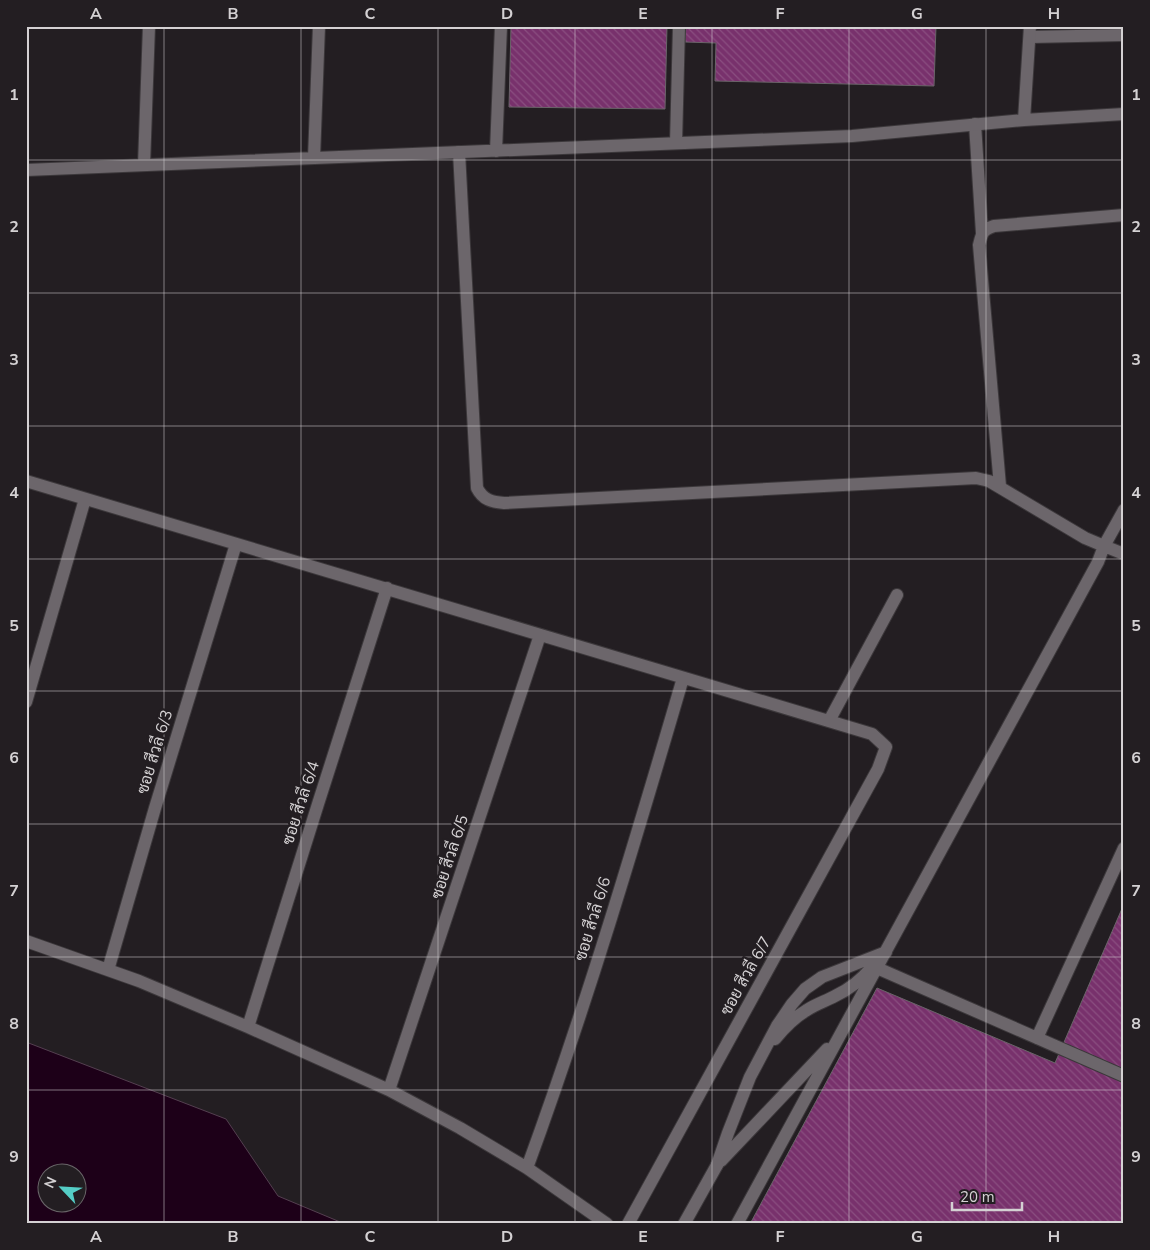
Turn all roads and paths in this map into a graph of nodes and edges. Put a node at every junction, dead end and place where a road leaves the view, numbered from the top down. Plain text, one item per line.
1 (149, 26) edge
2 (318, 26) edge
3 (501, 26) edge
4 (679, 26) edge
5 (1030, 32) edge
6 (1124, 35) edge
7 (1124, 114) edge
8 (1024, 120) junction
9 (975, 124) junction
10 (676, 143) junction
11 (496, 151) junction
12 (459, 152) junction
13 (314, 158) junction
14 (144, 165) junction
15 (26, 170) edge
16 (1124, 214) edge
17 (982, 233) junction
18 (26, 481) edge
19 (1000, 486) junction
20 (85, 499) junction
21 (1124, 510) edge
22 (236, 544) junction
23 (1104, 546) junction
24 (1124, 554) edge
25 (387, 588) junction
26 (897, 595) dead end
27 (540, 634) junction
28 (683, 678) junction
29 (26, 702) edge
30 (829, 722) junction
31 (1124, 848) edge
32 (26, 941) edge
33 (886, 952) junction
34 (877, 968) junction
35 (108, 970) junction
36 (846, 1024) junction
37 (248, 1027) junction
38 (1037, 1038) junction
39 (760, 1057) junction
40 (1124, 1076) edge
41 (389, 1090) junction
42 (717, 1165) junction
43 (527, 1168) junction
44 (630, 1221) edge
45 (607, 1224) edge
46 (684, 1224) edge
47 (737, 1224) edge

1 - 14 street
2 - 13 street
3 - 11 street
4 - 10 street
5 - 6 street
5 - 8 street
7 - 8 street
8 - 9 street
9 - 10 street
9 - 17 street
10 - 11 street
11 - 12 street
12 - 13 street
12 - 19 street
13 - 14 street
14 - 15 street
16 - 17 street
17 - 19 street
18 - 20 street
19 - 23 street
20 - 22 street
20 - 29 street
21 - 23 street
22 - 25 street
22 - 35 street, ซอย สีวลี 6/3
23 - 24 street
23 - 33 street
25 - 27 street
25 - 37 street, ซอย สีวลี 6/4
26 - 30 street
27 - 28 street
27 - 41 street, ซอย สีวลี 6/5
28 - 30 street
28 - 43 street, ซอย สีวลี 6/6
30 - 44 street, ซอย สีวลี 6/7
31 - 38 street
32 - 35 street
33 - 34 street
33 - 39 street
33 - 39 street
34 - 36 street
34 - 38 street
35 - 37 street
36 - 42 street
36 - 47 street
37 - 41 street
38 - 40 street
39 - 42 street
41 - 43 street
42 - 46 street
43 - 45 street

